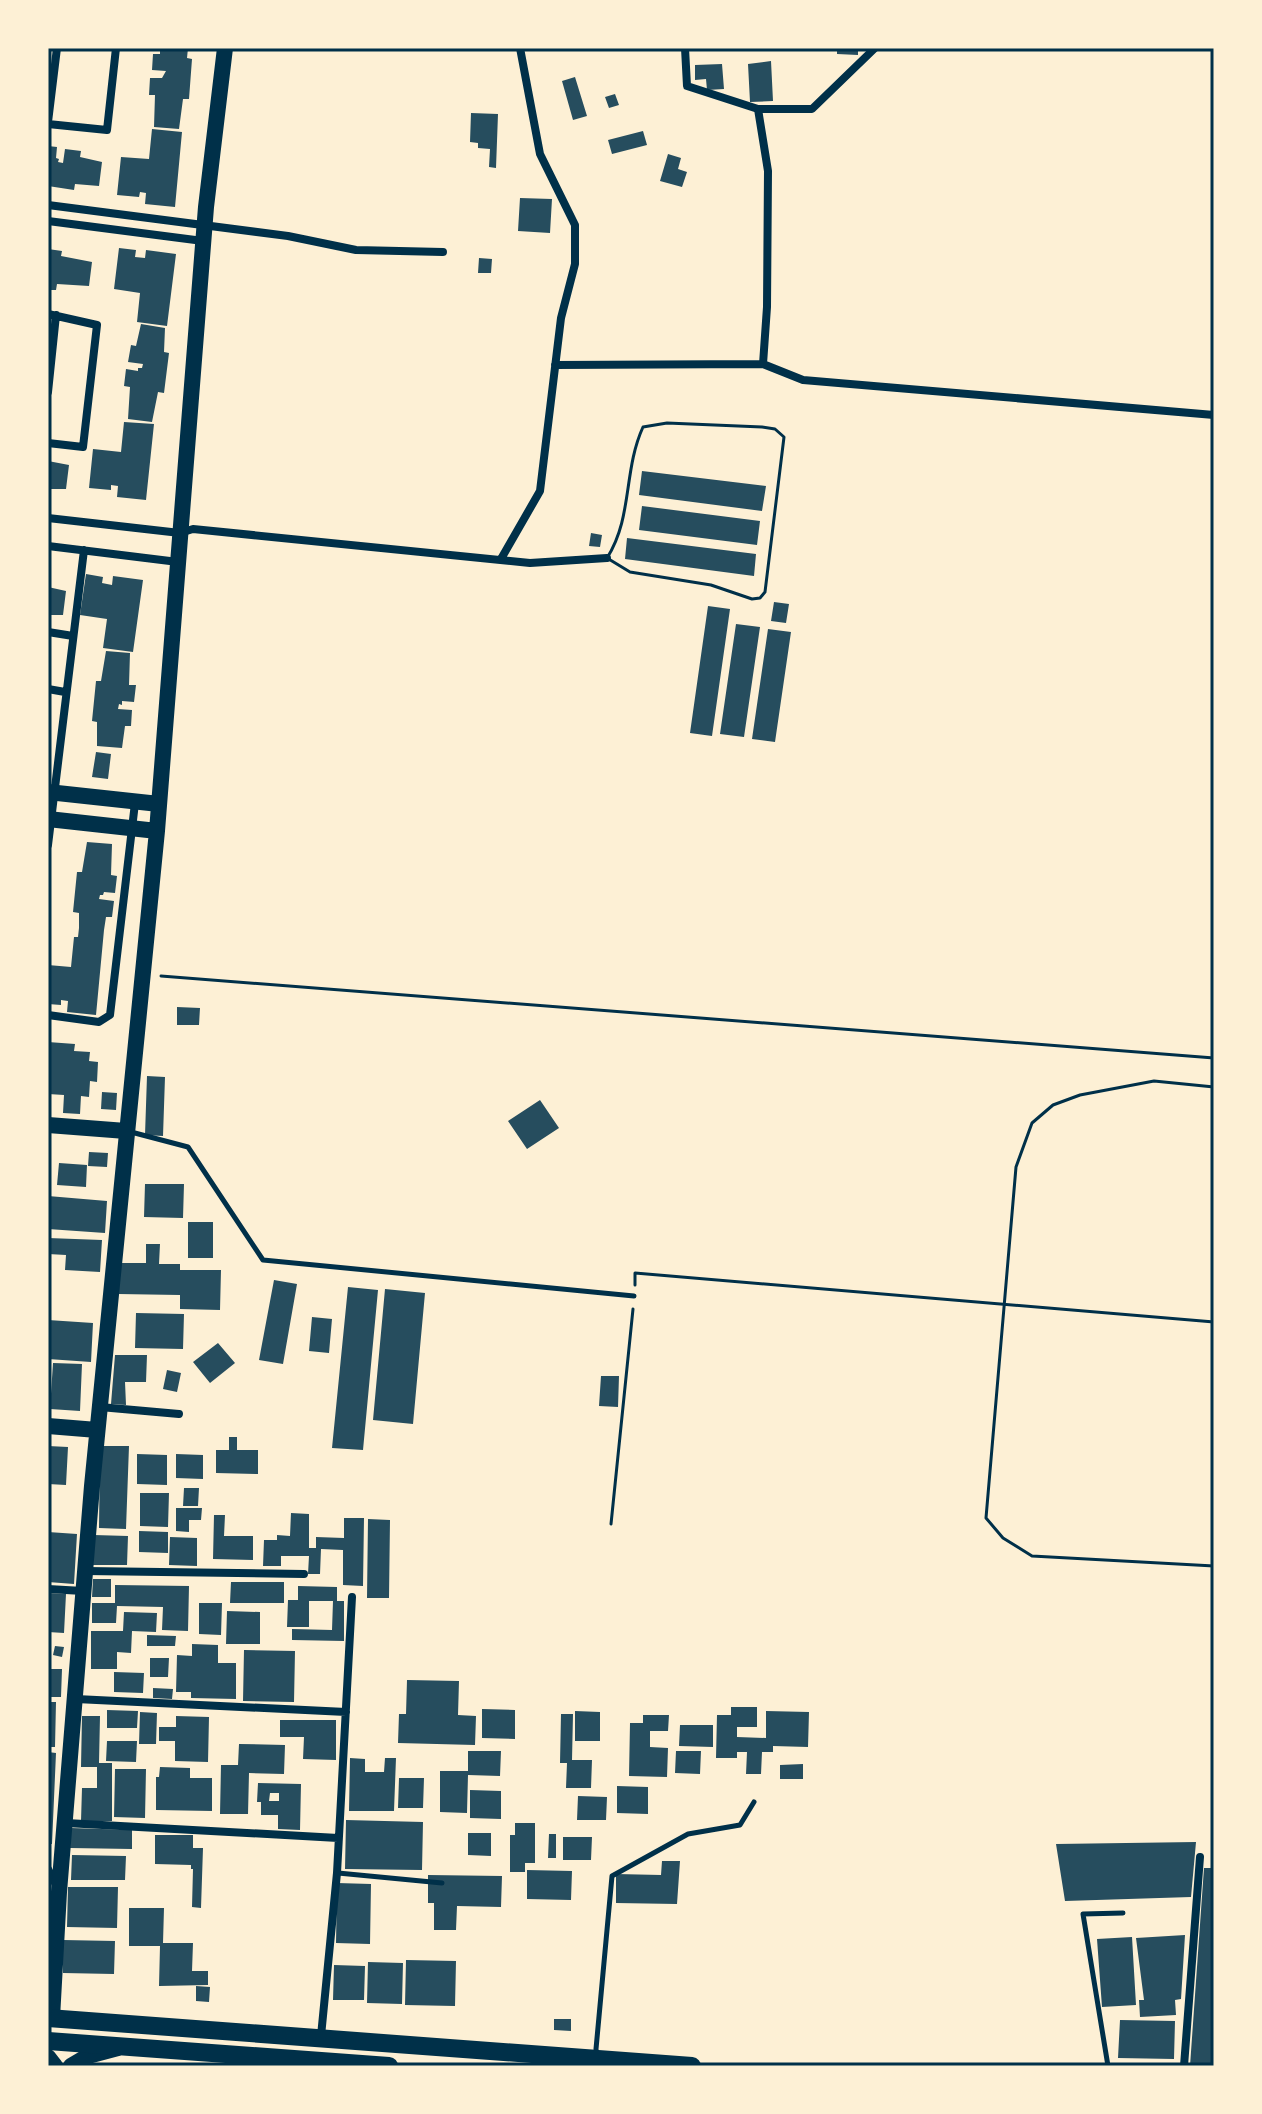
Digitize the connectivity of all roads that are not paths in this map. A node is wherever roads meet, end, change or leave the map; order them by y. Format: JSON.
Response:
{"nodes":[{"id":1,"x":57,"y":48,"type":"edge"},
{"id":2,"x":116,"y":48,"type":"edge"},
{"id":3,"x":225,"y":48,"type":"edge"},
{"id":4,"x":520,"y":48,"type":"edge"},
{"id":5,"x":685,"y":48,"type":"edge"},
{"id":6,"x":875,"y":48,"type":"edge"},
{"id":7,"x":758,"y":109,"type":"junction"},
{"id":8,"x":48,"y":123,"type":"edge"},
{"id":9,"x":48,"y":205,"type":"edge"},
{"id":10,"x":48,"y":221,"type":"edge"},
{"id":11,"x":204,"y":224,"type":"junction"},
{"id":12,"x":203,"y":241,"type":"junction"},
{"id":13,"x":443,"y":252,"type":"dead end"},
{"id":14,"x":52,"y":315,"type":"edge"},
{"id":15,"x":763,"y":364,"type":"junction"},
{"id":16,"x":555,"y":365,"type":"junction"},
{"id":17,"x":48,"y":392,"type":"edge"},
{"id":18,"x":1214,"y":415,"type":"edge"},
{"id":19,"x":48,"y":443,"type":"edge"},
{"id":20,"x":48,"y":518,"type":"edge"},
{"id":21,"x":180,"y":533,"type":"junction"},
{"id":22,"x":48,"y":546,"type":"edge"},
{"id":23,"x":84,"y":550,"type":"junction"},
{"id":24,"x":607,"y":558,"type":"road end"},
{"id":25,"x":501,"y":559,"type":"junction"},
{"id":26,"x":178,"y":562,"type":"junction"},
{"id":27,"x":48,"y":632,"type":"edge"},
{"id":28,"x":73,"y":636,"type":"junction"},
{"id":29,"x":48,"y":689,"type":"edge"},
{"id":30,"x":65,"y":692,"type":"junction"},
{"id":31,"x":52,"y":793,"type":"edge"},
{"id":32,"x":135,"y":803,"type":"junction"},
{"id":33,"x":159,"y":804,"type":"junction"},
{"id":34,"x":50,"y":819,"type":"edge"},
{"id":35,"x":132,"y":829,"type":"junction"},
{"id":36,"x":157,"y":831,"type":"junction"},
{"id":37,"x":48,"y":845,"type":"edge"},
{"id":38,"x":48,"y":1015,"type":"edge"},
{"id":39,"x":48,"y":1125,"type":"edge"},
{"id":40,"x":126,"y":1131,"type":"junction"},
{"id":41,"x":634,"y":1296,"type":"road end"},
{"id":42,"x":100,"y":1407,"type":"junction"},
{"id":43,"x":179,"y":1414,"type":"dead end"},
{"id":44,"x":48,"y":1426,"type":"edge"},
{"id":45,"x":97,"y":1430,"type":"junction"},
{"id":46,"x":84,"y":1571,"type":"junction"},
{"id":47,"x":304,"y":1574,"type":"dead end"},
{"id":48,"x":48,"y":1589,"type":"edge"},
{"id":49,"x":83,"y":1591,"type":"junction"},
{"id":50,"x":352,"y":1597,"type":"dead end"},
{"id":51,"x":76,"y":1699,"type":"junction"},
{"id":52,"x":346,"y":1712,"type":"junction"},
{"id":53,"x":754,"y":1802,"type":"dead end"},
{"id":54,"x":66,"y":1823,"type":"junction"},
{"id":55,"x":338,"y":1838,"type":"junction"},
{"id":56,"x":1200,"y":1857,"type":"dead end"},
{"id":57,"x":48,"y":1869,"type":"edge"},
{"id":58,"x":337,"y":1873,"type":"junction"},
{"id":59,"x":442,"y":1883,"type":"dead end"},
{"id":60,"x":59,"y":1892,"type":"junction"},
{"id":61,"x":1123,"y":1913,"type":"dead end"},
{"id":62,"x":52,"y":1948,"type":"edge"},
{"id":63,"x":50,"y":2018,"type":"edge"},
{"id":64,"x":321,"y":2036,"type":"junction"},
{"id":65,"x":48,"y":2041,"type":"edge"},
{"id":66,"x":129,"y":2045,"type":"junction"},
{"id":67,"x":48,"y":2057,"type":"edge"},
{"id":68,"x":476,"y":2057,"type":"edge"},
{"id":69,"x":597,"y":2058,"type":"junction"},
{"id":70,"x":55,"y":2066,"type":"edge"},
{"id":71,"x":71,"y":2066,"type":"edge"},
{"id":72,"x":389,"y":2066,"type":"edge"},
{"id":73,"x":692,"y":2066,"type":"edge"},
{"id":74,"x":1108,"y":2066,"type":"edge"},
{"id":75,"x":1184,"y":2066,"type":"edge"}],
"edges":[{"from":1,"to":8,"type":"street"},
{"from":2,"to":8,"type":"street"},
{"from":3,"to":11,"type":"main road"},
{"from":4,"to":16,"type":"street"},
{"from":5,"to":7,"type":"street"},
{"from":6,"to":7,"type":"street"},
{"from":7,"to":15,"type":"street"},
{"from":9,"to":11,"type":"street"},
{"from":10,"to":12,"type":"street"},
{"from":11,"to":12,"type":"main road"},
{"from":11,"to":13,"type":"street"},
{"from":12,"to":21,"type":"main road"},
{"from":14,"to":17,"type":"street"},
{"from":14,"to":19,"type":"street"},
{"from":15,"to":16,"type":"street"},
{"from":15,"to":18,"type":"street"},
{"from":16,"to":25,"type":"street"},
{"from":20,"to":21,"type":"street"},
{"from":21,"to":25,"type":"street"},
{"from":21,"to":26,"type":"main road"},
{"from":22,"to":23,"type":"street"},
{"from":23,"to":26,"type":"street"},
{"from":23,"to":28,"type":"street"},
{"from":24,"to":25,"type":"street"},
{"from":26,"to":33,"type":"main road"},
{"from":27,"to":28,"type":"street"},
{"from":28,"to":30,"type":"street"},
{"from":29,"to":30,"type":"street"},
{"from":30,"to":31,"type":"street"},
{"from":31,"to":32,"type":"main road"},
{"from":31,"to":34,"type":"street"},
{"from":32,"to":33,"type":"main road"},
{"from":32,"to":35,"type":"street"},
{"from":33,"to":36,"type":"main road"},
{"from":34,"to":35,"type":"main road"},
{"from":34,"to":37,"type":"street"},
{"from":35,"to":36,"type":"main road"},
{"from":35,"to":38,"type":"street"},
{"from":36,"to":40,"type":"main road"},
{"from":39,"to":40,"type":"main road"},
{"from":40,"to":41,"type":"lane"},
{"from":40,"to":42,"type":"main road"},
{"from":42,"to":43,"type":"street"},
{"from":42,"to":45,"type":"main road"},
{"from":44,"to":45,"type":"main road"},
{"from":45,"to":46,"type":"main road"},
{"from":46,"to":47,"type":"street"},
{"from":46,"to":49,"type":"main road"},
{"from":48,"to":49,"type":"street"},
{"from":49,"to":51,"type":"main road"},
{"from":50,"to":52,"type":"street"},
{"from":51,"to":52,"type":"street"},
{"from":51,"to":54,"type":"main road"},
{"from":52,"to":55,"type":"street"},
{"from":53,"to":69,"type":"lane"},
{"from":54,"to":55,"type":"street"},
{"from":54,"to":60,"type":"main road"},
{"from":55,"to":58,"type":"street"},
{"from":56,"to":75,"type":"street"},
{"from":57,"to":60,"type":"street"},
{"from":58,"to":59,"type":"lane"},
{"from":58,"to":64,"type":"street"},
{"from":60,"to":62,"type":"main road"},
{"from":61,"to":74,"type":"lane"},
{"from":62,"to":63,"type":"main road"},
{"from":63,"to":64,"type":"main road"},
{"from":64,"to":68,"type":"main road"},
{"from":65,"to":66,"type":"main road"},
{"from":66,"to":71,"type":"main road"},
{"from":66,"to":72,"type":"main road"},
{"from":67,"to":70,"type":"main road"},
{"from":68,"to":69,"type":"main road"},
{"from":69,"to":73,"type":"main road"}]}
